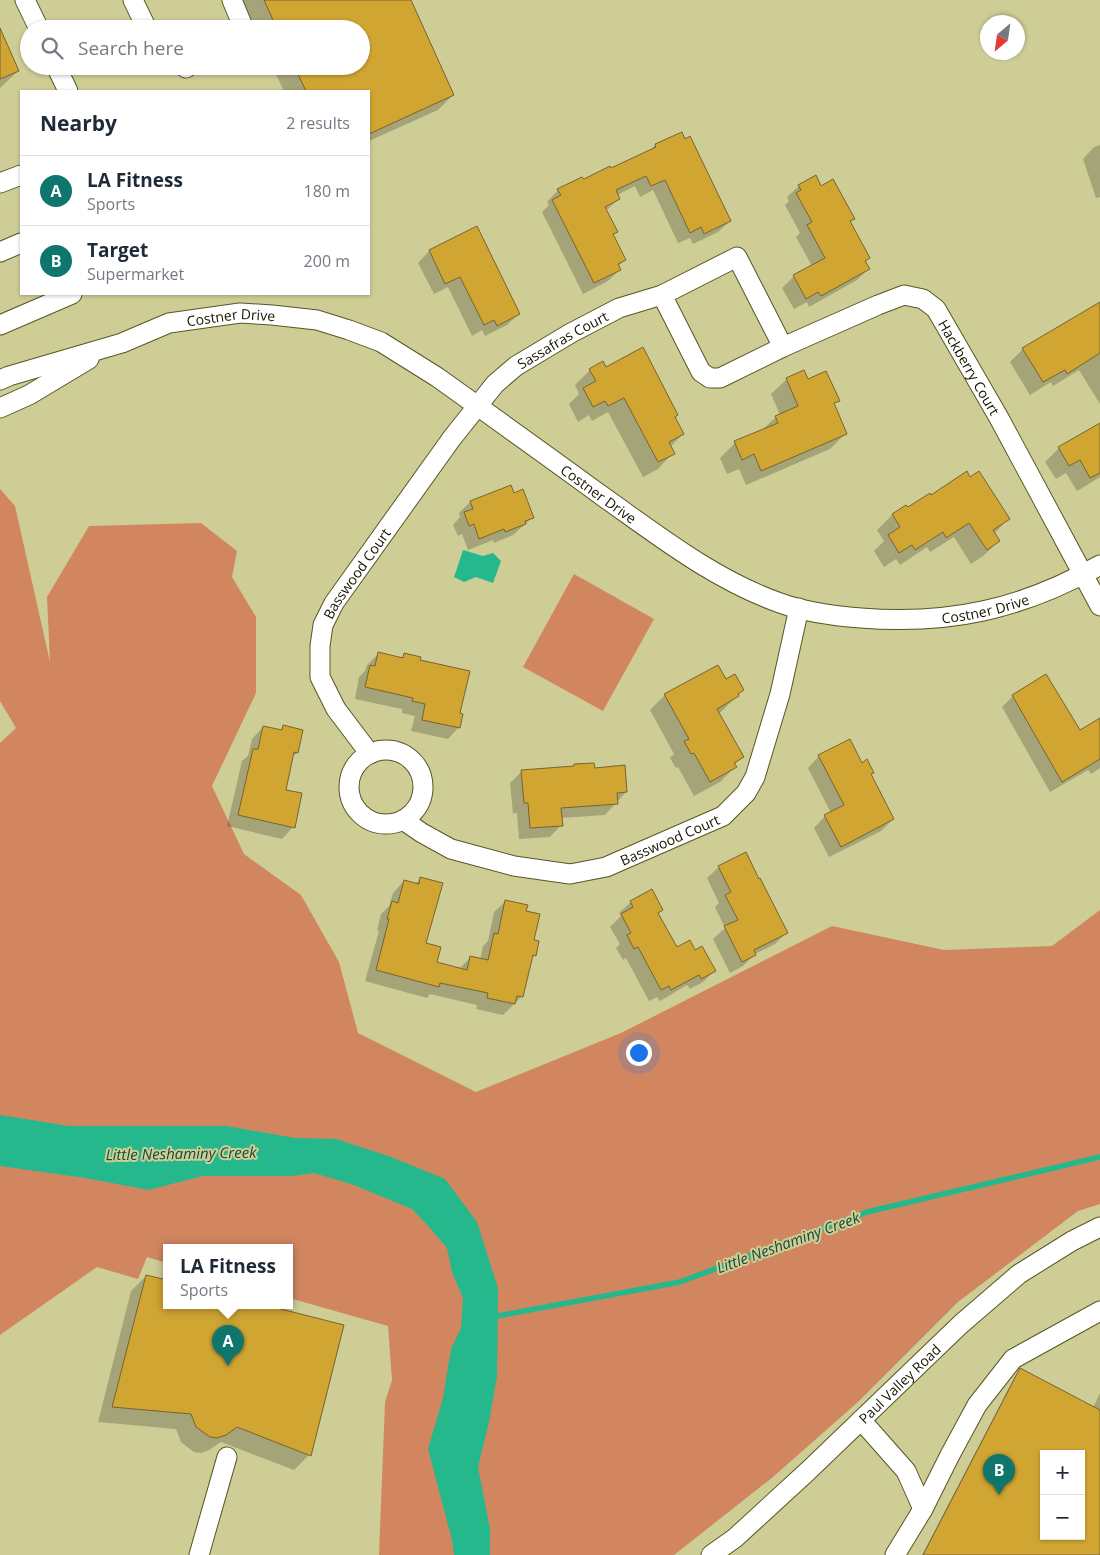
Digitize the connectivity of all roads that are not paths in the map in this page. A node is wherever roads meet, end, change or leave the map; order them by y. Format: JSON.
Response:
{"nodes":[{"id":1,"x":25,"y":0,"type":"edge"},
{"id":2,"x":133,"y":0,"type":"edge"},
{"id":3,"x":232,"y":0,"type":"edge"},
{"id":4,"x":34,"y":20,"type":"edge"},
{"id":5,"x":143,"y":20,"type":"edge"},
{"id":6,"x":240,"y":20,"type":"edge"},
{"id":7,"x":60,"y":75,"type":"edge"},
{"id":8,"x":68,"y":90,"type":"edge"},
{"id":9,"x":20,"y":175,"type":"edge"},
{"id":10,"x":0,"y":183,"type":"edge"},
{"id":11,"x":20,"y":243,"type":"edge"},
{"id":12,"x":0,"y":252,"type":"edge"},
{"id":13,"x":70,"y":295,"type":"edge"},
{"id":14,"x":662,"y":295,"type":"junction"},
{"id":15,"x":1,"y":323,"type":"edge"},
{"id":16,"x":112,"y":346,"type":"junction"},
{"id":17,"x":783,"y":348,"type":"junction"},
{"id":18,"x":0,"y":380,"type":"edge"},
{"id":19,"x":477,"y":406,"type":"junction"},
{"id":20,"x":0,"y":408,"type":"edge"},
{"id":21,"x":1100,"y":565,"type":"edge"},
{"id":22,"x":1083,"y":574,"type":"junction"},
{"id":23,"x":1100,"y":606,"type":"edge"},
{"id":24,"x":799,"y":608,"type":"junction"},
{"id":25,"x":370,"y":754,"type":"junction"},
{"id":26,"x":403,"y":820,"type":"junction"},
{"id":27,"x":1100,"y":1227,"type":"edge"},
{"id":28,"x":1100,"y":1311,"type":"edge"},
{"id":29,"x":861,"y":1420,"type":"junction"},
{"id":30,"x":228,"y":1457,"type":"dead end"},
{"id":31,"x":923,"y":1509,"type":"junction"},
{"id":32,"x":199,"y":1555,"type":"edge"},
{"id":33,"x":711,"y":1555,"type":"edge"},
{"id":34,"x":895,"y":1555,"type":"edge"}],
"edges":[{"from":1,"to":4,"type":"street"},
{"from":2,"to":5,"type":"street"},
{"from":3,"to":6,"type":"street"},
{"from":7,"to":8,"type":"street"},
{"from":9,"to":10,"type":"street"},
{"from":11,"to":12,"type":"street"},
{"from":13,"to":15,"type":"street"},
{"from":14,"to":17,"type":"street"},
{"from":14,"to":17,"type":"street","name":"Sassafras Court"},
{"from":14,"to":19,"type":"street","name":"Sassafras Court"},
{"from":16,"to":18,"type":"street","name":"Costner Drive"},
{"from":16,"to":19,"type":"street","name":"Costner Drive"},
{"from":16,"to":20,"type":"street","name":"Costner Drive"},
{"from":17,"to":22,"type":"street","name":"Hackberry Court"},
{"from":19,"to":24,"type":"street","name":"Costner Drive"},
{"from":19,"to":25,"type":"street","name":"Basswood Court"},
{"from":21,"to":22,"type":"street","name":"Costner Drive"},
{"from":22,"to":23,"type":"street","name":"Hackberry Court"},
{"from":22,"to":24,"type":"street","name":"Costner Drive"},
{"from":24,"to":26,"type":"street","name":"Basswood Court"},
{"from":25,"to":26,"type":"street"},
{"from":25,"to":26,"type":"street"},
{"from":27,"to":29,"type":"street","name":"Paul Valley Road"},
{"from":28,"to":31,"type":"street"},
{"from":29,"to":31,"type":"street"},
{"from":29,"to":33,"type":"street","name":"Paul Valley Road"},
{"from":30,"to":32,"type":"street"},
{"from":31,"to":34,"type":"street"}]}
